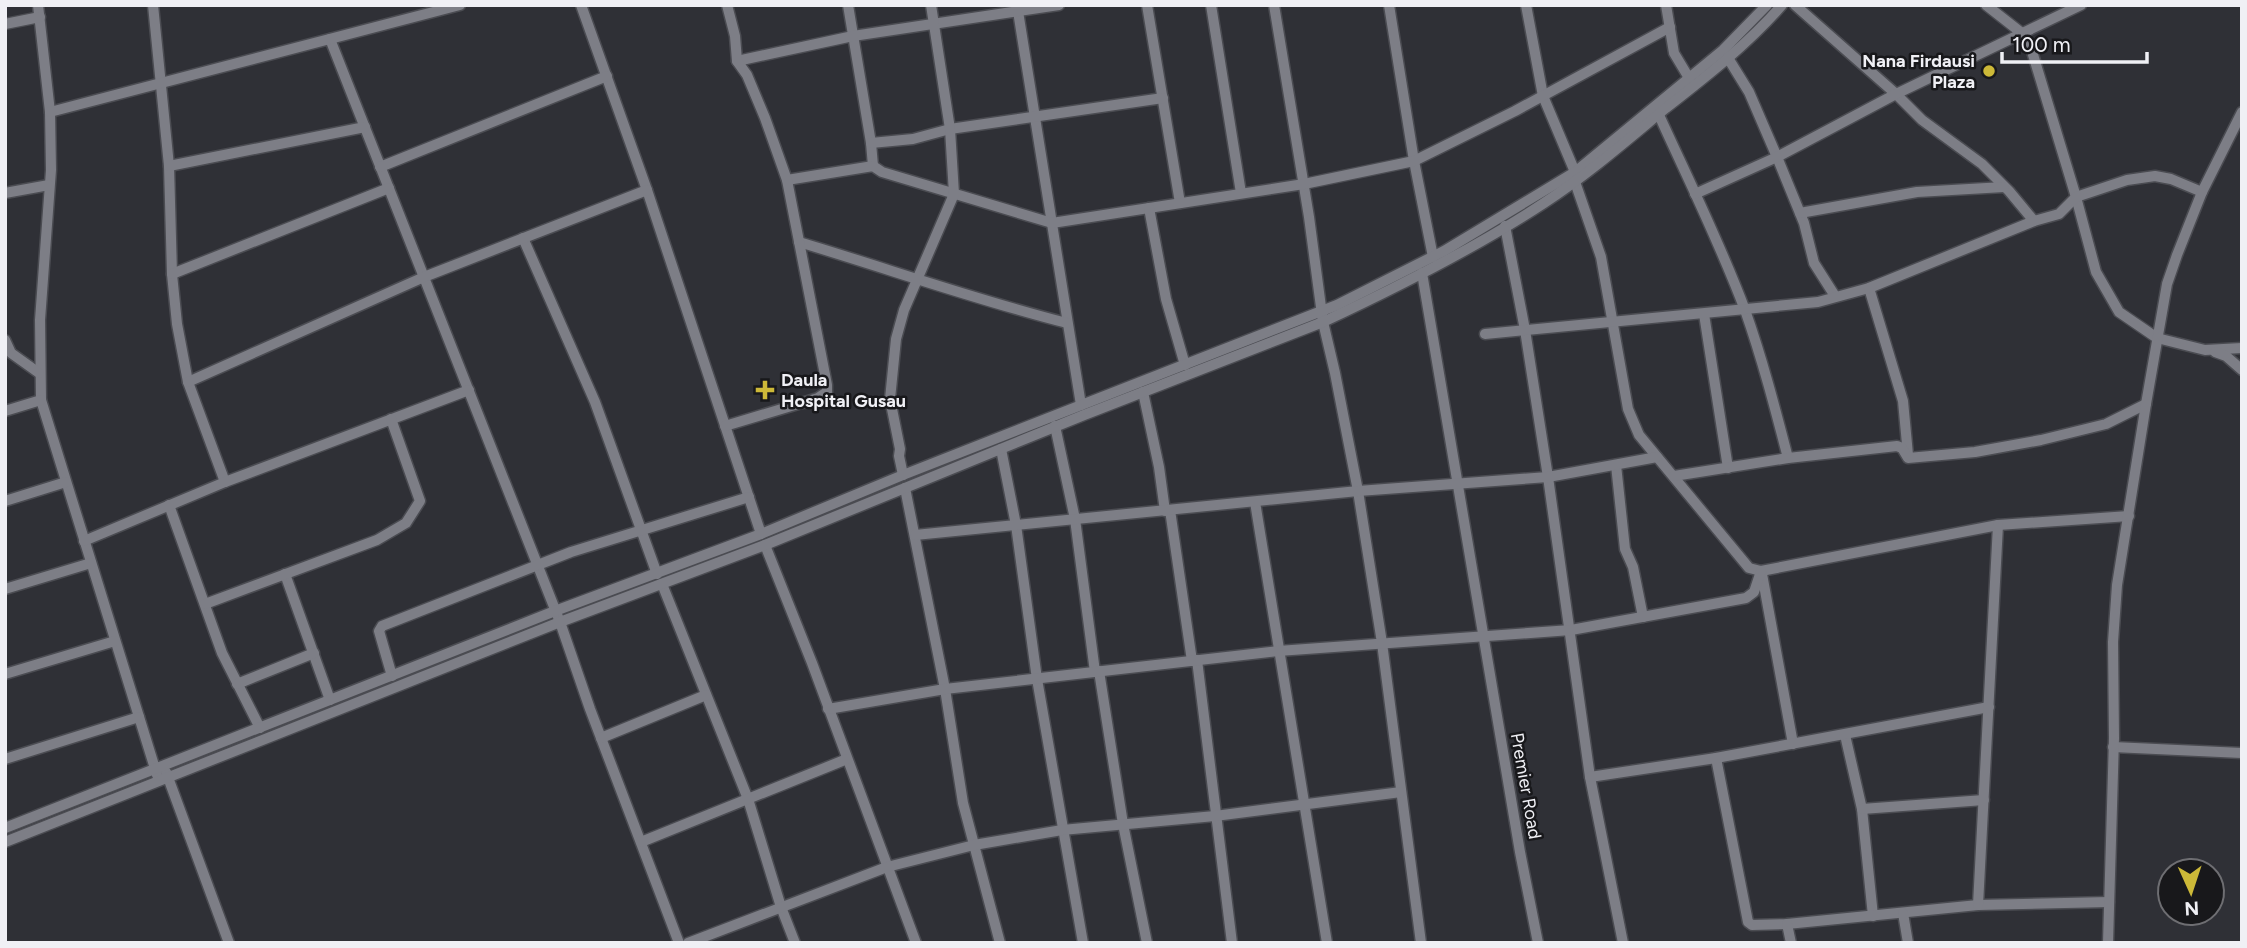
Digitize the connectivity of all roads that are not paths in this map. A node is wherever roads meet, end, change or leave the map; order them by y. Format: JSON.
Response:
{"nodes":[{"id":1,"x":153,"y":5,"type":"edge"},
{"id":2,"x":460,"y":5,"type":"edge"},
{"id":3,"x":581,"y":5,"type":"edge"},
{"id":4,"x":727,"y":5,"type":"edge"},
{"id":5,"x":848,"y":5,"type":"edge"},
{"id":6,"x":931,"y":5,"type":"edge"},
{"id":7,"x":1059,"y":5,"type":"edge"},
{"id":8,"x":1147,"y":5,"type":"edge"},
{"id":9,"x":1211,"y":5,"type":"edge"},
{"id":10,"x":1273,"y":5,"type":"edge"},
{"id":11,"x":1389,"y":5,"type":"edge"},
{"id":12,"x":1526,"y":5,"type":"edge"},
{"id":13,"x":1666,"y":5,"type":"edge"},
{"id":14,"x":1767,"y":5,"type":"edge"},
{"id":15,"x":1782,"y":5,"type":"edge"},
{"id":16,"x":1796,"y":5,"type":"edge"},
{"id":17,"x":1986,"y":5,"type":"edge"},
{"id":18,"x":2081,"y":5,"type":"edge"},
{"id":19,"x":1017,"y":8,"type":"edge"},
{"id":20,"x":39,"y":11,"type":"edge"},
{"id":21,"x":934,"y":22,"type":"junction"},
{"id":22,"x":5,"y":24,"type":"edge"},
{"id":23,"x":1670,"y":27,"type":"junction"},
{"id":24,"x":2023,"y":34,"type":"junction"},
{"id":25,"x":853,"y":36,"type":"junction"},
{"id":26,"x":330,"y":38,"type":"junction"},
{"id":27,"x":1728,"y":58,"type":"junction"},
{"id":28,"x":737,"y":61,"type":"junction"},
{"id":29,"x":607,"y":76,"type":"junction"},
{"id":30,"x":1689,"y":78,"type":"junction"},
{"id":31,"x":159,"y":83,"type":"junction"},
{"id":32,"x":1896,"y":94,"type":"junction"},
{"id":33,"x":1543,"y":96,"type":"junction"},
{"id":34,"x":1163,"y":98,"type":"junction"},
{"id":35,"x":50,"y":112,"type":"junction"},
{"id":36,"x":2242,"y":113,"type":"edge"},
{"id":37,"x":1659,"y":115,"type":"junction"},
{"id":38,"x":1035,"y":117,"type":"junction"},
{"id":39,"x":365,"y":127,"type":"junction"},
{"id":40,"x":950,"y":129,"type":"junction"},
{"id":41,"x":871,"y":143,"type":"junction"},
{"id":42,"x":1777,"y":157,"type":"junction"},
{"id":43,"x":1414,"y":161,"type":"junction"},
{"id":44,"x":169,"y":166,"type":"junction"},
{"id":45,"x":873,"y":166,"type":"junction"},
{"id":46,"x":380,"y":167,"type":"junction"},
{"id":47,"x":1575,"y":177,"type":"junction"},
{"id":48,"x":787,"y":180,"type":"junction"},
{"id":49,"x":1304,"y":184,"type":"junction"},
{"id":50,"x":49,"y":185,"type":"junction"},
{"id":51,"x":2004,"y":187,"type":"junction"},
{"id":52,"x":389,"y":188,"type":"junction"},
{"id":53,"x":647,"y":190,"type":"junction"},
{"id":54,"x":2202,"y":192,"type":"junction"},
{"id":55,"x":5,"y":193,"type":"edge"},
{"id":56,"x":1241,"y":193,"type":"junction"},
{"id":57,"x":954,"y":194,"type":"junction"},
{"id":58,"x":1695,"y":194,"type":"junction"},
{"id":59,"x":2076,"y":197,"type":"junction"},
{"id":60,"x":1180,"y":203,"type":"junction"},
{"id":61,"x":1149,"y":208,"type":"junction"},
{"id":62,"x":1800,"y":213,"type":"junction"},
{"id":63,"x":2034,"y":221,"type":"junction"},
{"id":64,"x":1052,"y":223,"type":"junction"},
{"id":65,"x":1505,"y":226,"type":"junction"},
{"id":66,"x":523,"y":238,"type":"junction"},
{"id":67,"x":799,"y":242,"type":"junction"},
{"id":68,"x":1433,"y":257,"type":"junction"},
{"id":69,"x":172,"y":274,"type":"junction"},
{"id":70,"x":1422,"y":274,"type":"junction"},
{"id":71,"x":424,"y":277,"type":"junction"},
{"id":72,"x":919,"y":278,"type":"junction"},
{"id":73,"x":1869,"y":288,"type":"junction"},
{"id":74,"x":1835,"y":296,"type":"junction"},
{"id":75,"x":1745,"y":310,"type":"junction"},
{"id":76,"x":1704,"y":314,"type":"junction"},
{"id":77,"x":1323,"y":317,"type":"junction"},
{"id":78,"x":1067,"y":323,"type":"junction"},
{"id":79,"x":1614,"y":323,"type":"junction"},
{"id":80,"x":1525,"y":330,"type":"junction"},
{"id":81,"x":1485,"y":334,"type":"dead end"},
{"id":82,"x":2157,"y":338,"type":"junction"},
{"id":83,"x":5,"y":340,"type":"edge"},
{"id":84,"x":2242,"y":348,"type":"edge"},
{"id":85,"x":2205,"y":350,"type":"junction"},
{"id":86,"x":1185,"y":365,"type":"junction"},
{"id":87,"x":2242,"y":370,"type":"edge"},
{"id":88,"x":39,"y":373,"type":"junction"},
{"id":89,"x":188,"y":382,"type":"junction"},
{"id":90,"x":469,"y":390,"type":"junction"},
{"id":91,"x":1143,"y":392,"type":"junction"},
{"id":92,"x":40,"y":400,"type":"junction"},
{"id":93,"x":2146,"y":404,"type":"junction"},
{"id":94,"x":1082,"y":405,"type":"junction"},
{"id":95,"x":5,"y":411,"type":"edge"},
{"id":96,"x":391,"y":419,"type":"junction"},
{"id":97,"x":725,"y":425,"type":"junction"},
{"id":98,"x":1055,"y":426,"type":"junction"},
{"id":99,"x":1001,"y":449,"type":"junction"},
{"id":100,"x":1657,"y":457,"type":"junction"},
{"id":101,"x":1788,"y":458,"type":"junction"},
{"id":102,"x":1908,"y":458,"type":"junction"},
{"id":103,"x":1616,"y":465,"type":"junction"},
{"id":104,"x":1728,"y":468,"type":"junction"},
{"id":105,"x":903,"y":475,"type":"junction"},
{"id":106,"x":1674,"y":476,"type":"junction"},
{"id":107,"x":1548,"y":477,"type":"junction"},
{"id":108,"x":66,"y":482,"type":"junction"},
{"id":109,"x":225,"y":482,"type":"junction"},
{"id":110,"x":1457,"y":484,"type":"junction"},
{"id":111,"x":905,"y":488,"type":"junction"},
{"id":112,"x":1358,"y":491,"type":"junction"},
{"id":113,"x":749,"y":497,"type":"junction"},
{"id":114,"x":5,"y":501,"type":"edge"},
{"id":115,"x":1255,"y":502,"type":"junction"},
{"id":116,"x":169,"y":505,"type":"junction"},
{"id":117,"x":1167,"y":510,"type":"junction"},
{"id":118,"x":2129,"y":516,"type":"junction"},
{"id":119,"x":1076,"y":519,"type":"junction"},
{"id":120,"x":1016,"y":525,"type":"junction"},
{"id":121,"x":1998,"y":526,"type":"junction"},
{"id":122,"x":641,"y":531,"type":"junction"},
{"id":123,"x":915,"y":535,"type":"junction"},
{"id":124,"x":763,"y":539,"type":"junction"},
{"id":125,"x":84,"y":541,"type":"junction"},
{"id":126,"x":91,"y":563,"type":"junction"},
{"id":127,"x":537,"y":565,"type":"junction"},
{"id":128,"x":1762,"y":571,"type":"junction"},
{"id":129,"x":285,"y":574,"type":"junction"},
{"id":130,"x":660,"y":579,"type":"junction"},
{"id":131,"x":5,"y":589,"type":"edge"},
{"id":132,"x":205,"y":604,"type":"junction"},
{"id":133,"x":558,"y":616,"type":"junction"},
{"id":134,"x":1643,"y":617,"type":"junction"},
{"id":135,"x":1571,"y":630,"type":"junction"},
{"id":136,"x":1483,"y":636,"type":"junction"},
{"id":137,"x":115,"y":641,"type":"junction"},
{"id":138,"x":1382,"y":643,"type":"junction"},
{"id":139,"x":1278,"y":651,"type":"junction"},
{"id":140,"x":314,"y":653,"type":"junction"},
{"id":141,"x":1195,"y":660,"type":"junction"},
{"id":142,"x":1097,"y":672,"type":"junction"},
{"id":143,"x":5,"y":674,"type":"edge"},
{"id":144,"x":392,"y":677,"type":"junction"},
{"id":145,"x":1037,"y":679,"type":"junction"},
{"id":146,"x":237,"y":684,"type":"junction"},
{"id":147,"x":945,"y":689,"type":"junction"},
{"id":148,"x":706,"y":695,"type":"junction"},
{"id":149,"x":330,"y":700,"type":"junction"},
{"id":150,"x":1989,"y":707,"type":"junction"},
{"id":151,"x":828,"y":709,"type":"junction"},
{"id":152,"x":139,"y":717,"type":"junction"},
{"id":153,"x":260,"y":728,"type":"junction"},
{"id":154,"x":1844,"y":735,"type":"junction"},
{"id":155,"x":601,"y":738,"type":"junction"},
{"id":156,"x":1793,"y":744,"type":"junction"},
{"id":157,"x":2113,"y":747,"type":"junction"},
{"id":158,"x":2242,"y":753,"type":"edge"},
{"id":159,"x":5,"y":758,"type":"edge"},
{"id":160,"x":1716,"y":758,"type":"junction"},
{"id":161,"x":846,"y":759,"type":"junction"},
{"id":162,"x":162,"y":774,"type":"junction"},
{"id":163,"x":1590,"y":777,"type":"junction"},
{"id":164,"x":1401,"y":792,"type":"junction"},
{"id":165,"x":748,"y":799,"type":"junction"},
{"id":166,"x":1984,"y":800,"type":"junction"},
{"id":167,"x":1304,"y":803,"type":"junction"},
{"id":168,"x":1862,"y":809,"type":"junction"},
{"id":169,"x":1215,"y":816,"type":"junction"},
{"id":170,"x":1122,"y":824,"type":"junction"},
{"id":171,"x":5,"y":828,"type":"edge"},
{"id":172,"x":1062,"y":830,"type":"junction"},
{"id":173,"x":5,"y":842,"type":"edge"},
{"id":174,"x":641,"y":842,"type":"junction"},
{"id":175,"x":974,"y":845,"type":"junction"},
{"id":176,"x":887,"y":867,"type":"junction"},
{"id":177,"x":2109,"y":902,"type":"junction"},
{"id":178,"x":1978,"y":905,"type":"junction"},
{"id":179,"x":781,"y":907,"type":"junction"},
{"id":180,"x":1903,"y":912,"type":"junction"},
{"id":181,"x":1873,"y":916,"type":"junction"},
{"id":182,"x":1787,"y":924,"type":"junction"},
{"id":183,"x":229,"y":943,"type":"edge"},
{"id":184,"x":680,"y":943,"type":"edge"},
{"id":185,"x":688,"y":943,"type":"edge"},
{"id":186,"x":795,"y":943,"type":"edge"},
{"id":187,"x":916,"y":943,"type":"edge"},
{"id":188,"x":1000,"y":943,"type":"edge"},
{"id":189,"x":1083,"y":943,"type":"edge"},
{"id":190,"x":1147,"y":943,"type":"edge"},
{"id":191,"x":1232,"y":943,"type":"edge"},
{"id":192,"x":1327,"y":943,"type":"edge"},
{"id":193,"x":1421,"y":943,"type":"edge"},
{"id":194,"x":1538,"y":943,"type":"edge"},
{"id":195,"x":1623,"y":943,"type":"edge"},
{"id":196,"x":1791,"y":943,"type":"edge"},
{"id":197,"x":1908,"y":943,"type":"edge"},
{"id":198,"x":2108,"y":943,"type":"edge"}],
"edges":[{"from":1,"to":31,"type":"street"},
{"from":2,"to":26,"type":"street"},
{"from":3,"to":29,"type":"street"},
{"from":4,"to":28,"type":"street"},
{"from":5,"to":25,"type":"street"},
{"from":6,"to":21,"type":"street"},
{"from":7,"to":19,"type":"street"},
{"from":8,"to":34,"type":"street"},
{"from":9,"to":56,"type":"street"},
{"from":10,"to":49,"type":"street"},
{"from":11,"to":43,"type":"street"},
{"from":12,"to":33,"type":"street"},
{"from":13,"to":23,"type":"street"},
{"from":14,"to":30,"type":"street"},
{"from":15,"to":27,"type":"street"},
{"from":16,"to":32,"type":"street"},
{"from":17,"to":24,"type":"street"},
{"from":18,"to":24,"type":"street"},
{"from":19,"to":21,"type":"street"},
{"from":19,"to":38,"type":"street"},
{"from":20,"to":22,"type":"street"},
{"from":20,"to":35,"type":"street"},
{"from":21,"to":25,"type":"street"},
{"from":21,"to":40,"type":"street"},
{"from":23,"to":30,"type":"street"},
{"from":23,"to":33,"type":"street"},
{"from":24,"to":32,"type":"street"},
{"from":24,"to":59,"type":"street"},
{"from":25,"to":28,"type":"street"},
{"from":25,"to":41,"type":"street"},
{"from":26,"to":31,"type":"street"},
{"from":26,"to":39,"type":"street"},
{"from":27,"to":37,"type":"street"},
{"from":27,"to":42,"type":"street"},
{"from":28,"to":48,"type":"street"},
{"from":29,"to":46,"type":"street"},
{"from":29,"to":53,"type":"street"},
{"from":30,"to":47,"type":"street"},
{"from":31,"to":35,"type":"street"},
{"from":31,"to":44,"type":"street"},
{"from":32,"to":42,"type":"street"},
{"from":32,"to":51,"type":"street"},
{"from":33,"to":43,"type":"street"},
{"from":33,"to":47,"type":"street"},
{"from":34,"to":38,"type":"street"},
{"from":34,"to":60,"type":"street"},
{"from":35,"to":50,"type":"street"},
{"from":36,"to":54,"type":"street"},
{"from":37,"to":47,"type":"street"},
{"from":37,"to":58,"type":"street"},
{"from":38,"to":40,"type":"street"},
{"from":38,"to":64,"type":"street"},
{"from":39,"to":44,"type":"street"},
{"from":39,"to":46,"type":"street"},
{"from":40,"to":41,"type":"street"},
{"from":40,"to":57,"type":"street"},
{"from":41,"to":45,"type":"street"},
{"from":42,"to":58,"type":"street"},
{"from":42,"to":62,"type":"street"},
{"from":43,"to":49,"type":"street"},
{"from":43,"to":68,"type":"street"},
{"from":44,"to":69,"type":"street"},
{"from":45,"to":48,"type":"street"},
{"from":45,"to":57,"type":"street"},
{"from":46,"to":52,"type":"street"},
{"from":47,"to":65,"type":"street"},
{"from":47,"to":68,"type":"street"},
{"from":47,"to":79,"type":"street"},
{"from":48,"to":67,"type":"street"},
{"from":49,"to":56,"type":"street"},
{"from":49,"to":77,"type":"street"},
{"from":50,"to":55,"type":"street"},
{"from":50,"to":88,"type":"street"},
{"from":51,"to":62,"type":"street"},
{"from":51,"to":63,"type":"street"},
{"from":52,"to":69,"type":"street"},
{"from":52,"to":71,"type":"street"},
{"from":53,"to":66,"type":"street"},
{"from":53,"to":97,"type":"street"},
{"from":54,"to":59,"type":"street"},
{"from":54,"to":82,"type":"street"},
{"from":56,"to":60,"type":"street"},
{"from":57,"to":64,"type":"street"},
{"from":57,"to":72,"type":"street"},
{"from":58,"to":75,"type":"street"},
{"from":59,"to":63,"type":"street"},
{"from":59,"to":82,"type":"street"},
{"from":60,"to":61,"type":"street"},
{"from":61,"to":64,"type":"street"},
{"from":61,"to":86,"type":"street"},
{"from":62,"to":74,"type":"street"},
{"from":63,"to":73,"type":"street"},
{"from":64,"to":78,"type":"street"},
{"from":65,"to":70,"type":"street"},
{"from":65,"to":80,"type":"street"},
{"from":66,"to":71,"type":"street"},
{"from":66,"to":122,"type":"street"},
{"from":67,"to":72,"type":"street"},
{"from":67,"to":97,"type":"street"},
{"from":68,"to":77,"type":"street"},
{"from":69,"to":89,"type":"street"},
{"from":70,"to":77,"type":"street"},
{"from":70,"to":110,"type":"street","name":"Premier Road"},
{"from":71,"to":89,"type":"street"},
{"from":71,"to":90,"type":"street"},
{"from":72,"to":78,"type":"street"},
{"from":72,"to":105,"type":"street"},
{"from":73,"to":74,"type":"street"},
{"from":73,"to":102,"type":"street"},
{"from":74,"to":75,"type":"street"},
{"from":75,"to":76,"type":"street"},
{"from":75,"to":101,"type":"street"},
{"from":76,"to":79,"type":"street"},
{"from":76,"to":104,"type":"street"},
{"from":77,"to":86,"type":"street"},
{"from":77,"to":91,"type":"street"},
{"from":77,"to":112,"type":"street"},
{"from":78,"to":94,"type":"street"},
{"from":79,"to":80,"type":"street"},
{"from":79,"to":100,"type":"street"},
{"from":80,"to":81,"type":"street"},
{"from":80,"to":107,"type":"street"},
{"from":82,"to":85,"type":"street"},
{"from":82,"to":93,"type":"street"},
{"from":83,"to":88,"type":"street"},
{"from":84,"to":85,"type":"street"},
{"from":85,"to":87,"type":"street"},
{"from":86,"to":94,"type":"street"},
{"from":88,"to":92,"type":"street"},
{"from":89,"to":109,"type":"street"},
{"from":90,"to":96,"type":"street"},
{"from":90,"to":127,"type":"street"},
{"from":91,"to":98,"type":"street"},
{"from":91,"to":117,"type":"street"},
{"from":92,"to":95,"type":"street"},
{"from":92,"to":108,"type":"street"},
{"from":93,"to":102,"type":"street"},
{"from":93,"to":118,"type":"street"},
{"from":94,"to":105,"type":"street"},
{"from":96,"to":109,"type":"street"},
{"from":96,"to":129,"type":"street"},
{"from":97,"to":113,"type":"street"},
{"from":98,"to":99,"type":"street"},
{"from":98,"to":119,"type":"street"},
{"from":99,"to":111,"type":"street"},
{"from":99,"to":120,"type":"street"},
{"from":100,"to":103,"type":"street"},
{"from":100,"to":106,"type":"street"},
{"from":101,"to":102,"type":"street"},
{"from":101,"to":104,"type":"street"},
{"from":103,"to":107,"type":"street"},
{"from":103,"to":134,"type":"street"},
{"from":104,"to":106,"type":"street"},
{"from":105,"to":124,"type":"street"},
{"from":106,"to":128,"type":"street"},
{"from":107,"to":110,"type":"street"},
{"from":107,"to":135,"type":"street"},
{"from":108,"to":114,"type":"street"},
{"from":108,"to":125,"type":"street"},
{"from":109,"to":116,"type":"street"},
{"from":110,"to":112,"type":"street"},
{"from":110,"to":136,"type":"street","name":"Premier Road"},
{"from":111,"to":123,"type":"street"},
{"from":111,"to":124,"type":"street"},
{"from":112,"to":115,"type":"street"},
{"from":112,"to":138,"type":"street"},
{"from":113,"to":122,"type":"street"},
{"from":113,"to":124,"type":"street"},
{"from":115,"to":117,"type":"street"},
{"from":115,"to":139,"type":"street"},
{"from":116,"to":125,"type":"street"},
{"from":116,"to":132,"type":"street"},
{"from":117,"to":119,"type":"street"},
{"from":117,"to":141,"type":"street"},
{"from":118,"to":121,"type":"street"},
{"from":118,"to":157,"type":"street"},
{"from":119,"to":120,"type":"street"},
{"from":119,"to":142,"type":"street"},
{"from":120,"to":123,"type":"street"},
{"from":120,"to":145,"type":"street"},
{"from":121,"to":128,"type":"street"},
{"from":121,"to":150,"type":"street"},
{"from":122,"to":127,"type":"street"},
{"from":122,"to":130,"type":"street"},
{"from":123,"to":147,"type":"street"},
{"from":124,"to":130,"type":"street"},
{"from":124,"to":151,"type":"street"},
{"from":125,"to":126,"type":"street"},
{"from":126,"to":131,"type":"street"},
{"from":126,"to":137,"type":"street"},
{"from":127,"to":133,"type":"street"},
{"from":127,"to":144,"type":"street"},
{"from":128,"to":134,"type":"street"},
{"from":128,"to":156,"type":"street"},
{"from":129,"to":132,"type":"street"},
{"from":129,"to":140,"type":"street"},
{"from":130,"to":133,"type":"street"},
{"from":130,"to":148,"type":"street"},
{"from":132,"to":146,"type":"street"},
{"from":133,"to":144,"type":"street"},
{"from":133,"to":155,"type":"street"},
{"from":133,"to":162,"type":"street"},
{"from":134,"to":135,"type":"street"},
{"from":135,"to":136,"type":"street"},
{"from":135,"to":163,"type":"street"},
{"from":136,"to":138,"type":"street"},
{"from":136,"to":194,"type":"street","name":"Premier Road"},
{"from":137,"to":143,"type":"street"},
{"from":137,"to":152,"type":"street"},
{"from":138,"to":139,"type":"street"},
{"from":138,"to":164,"type":"street"},
{"from":139,"to":141,"type":"street"},
{"from":139,"to":167,"type":"street"},
{"from":140,"to":146,"type":"street"},
{"from":140,"to":149,"type":"street"},
{"from":141,"to":142,"type":"street"},
{"from":141,"to":169,"type":"street"},
{"from":142,"to":145,"type":"street"},
{"from":142,"to":170,"type":"street"},
{"from":144,"to":149,"type":"street"},
{"from":145,"to":147,"type":"street"},
{"from":145,"to":172,"type":"street"},
{"from":146,"to":153,"type":"street"},
{"from":147,"to":151,"type":"street"},
{"from":147,"to":175,"type":"street"},
{"from":148,"to":155,"type":"street"},
{"from":148,"to":165,"type":"street"},
{"from":149,"to":153,"type":"street"},
{"from":150,"to":154,"type":"street"},
{"from":150,"to":166,"type":"street"},
{"from":151,"to":161,"type":"street"},
{"from":152,"to":159,"type":"street"},
{"from":152,"to":162,"type":"street"},
{"from":153,"to":162,"type":"street"},
{"from":154,"to":156,"type":"street"},
{"from":154,"to":168,"type":"street"},
{"from":155,"to":174,"type":"street"},
{"from":156,"to":160,"type":"street"},
{"from":157,"to":158,"type":"street"},
{"from":157,"to":177,"type":"street"},
{"from":160,"to":163,"type":"street"},
{"from":160,"to":182,"type":"street"},
{"from":161,"to":165,"type":"street"},
{"from":161,"to":176,"type":"street"},
{"from":162,"to":171,"type":"street"},
{"from":162,"to":173,"type":"street"},
{"from":162,"to":183,"type":"street"},
{"from":163,"to":195,"type":"street"},
{"from":164,"to":167,"type":"street"},
{"from":164,"to":193,"type":"street"},
{"from":165,"to":174,"type":"street"},
{"from":165,"to":179,"type":"street"},
{"from":166,"to":168,"type":"street"},
{"from":166,"to":178,"type":"street"},
{"from":167,"to":169,"type":"street"},
{"from":167,"to":192,"type":"street"},
{"from":168,"to":181,"type":"street"},
{"from":169,"to":170,"type":"street"},
{"from":169,"to":191,"type":"street"},
{"from":170,"to":172,"type":"street"},
{"from":170,"to":190,"type":"street"},
{"from":172,"to":175,"type":"street"},
{"from":172,"to":189,"type":"street"},
{"from":174,"to":184,"type":"street"},
{"from":175,"to":176,"type":"street"},
{"from":175,"to":188,"type":"street"},
{"from":176,"to":179,"type":"street"},
{"from":176,"to":187,"type":"street"},
{"from":177,"to":178,"type":"street"},
{"from":177,"to":198,"type":"street"},
{"from":178,"to":180,"type":"street"},
{"from":179,"to":185,"type":"street"},
{"from":179,"to":186,"type":"street"},
{"from":180,"to":181,"type":"street"},
{"from":180,"to":197,"type":"street"},
{"from":181,"to":182,"type":"street"},
{"from":182,"to":196,"type":"street"}]}
